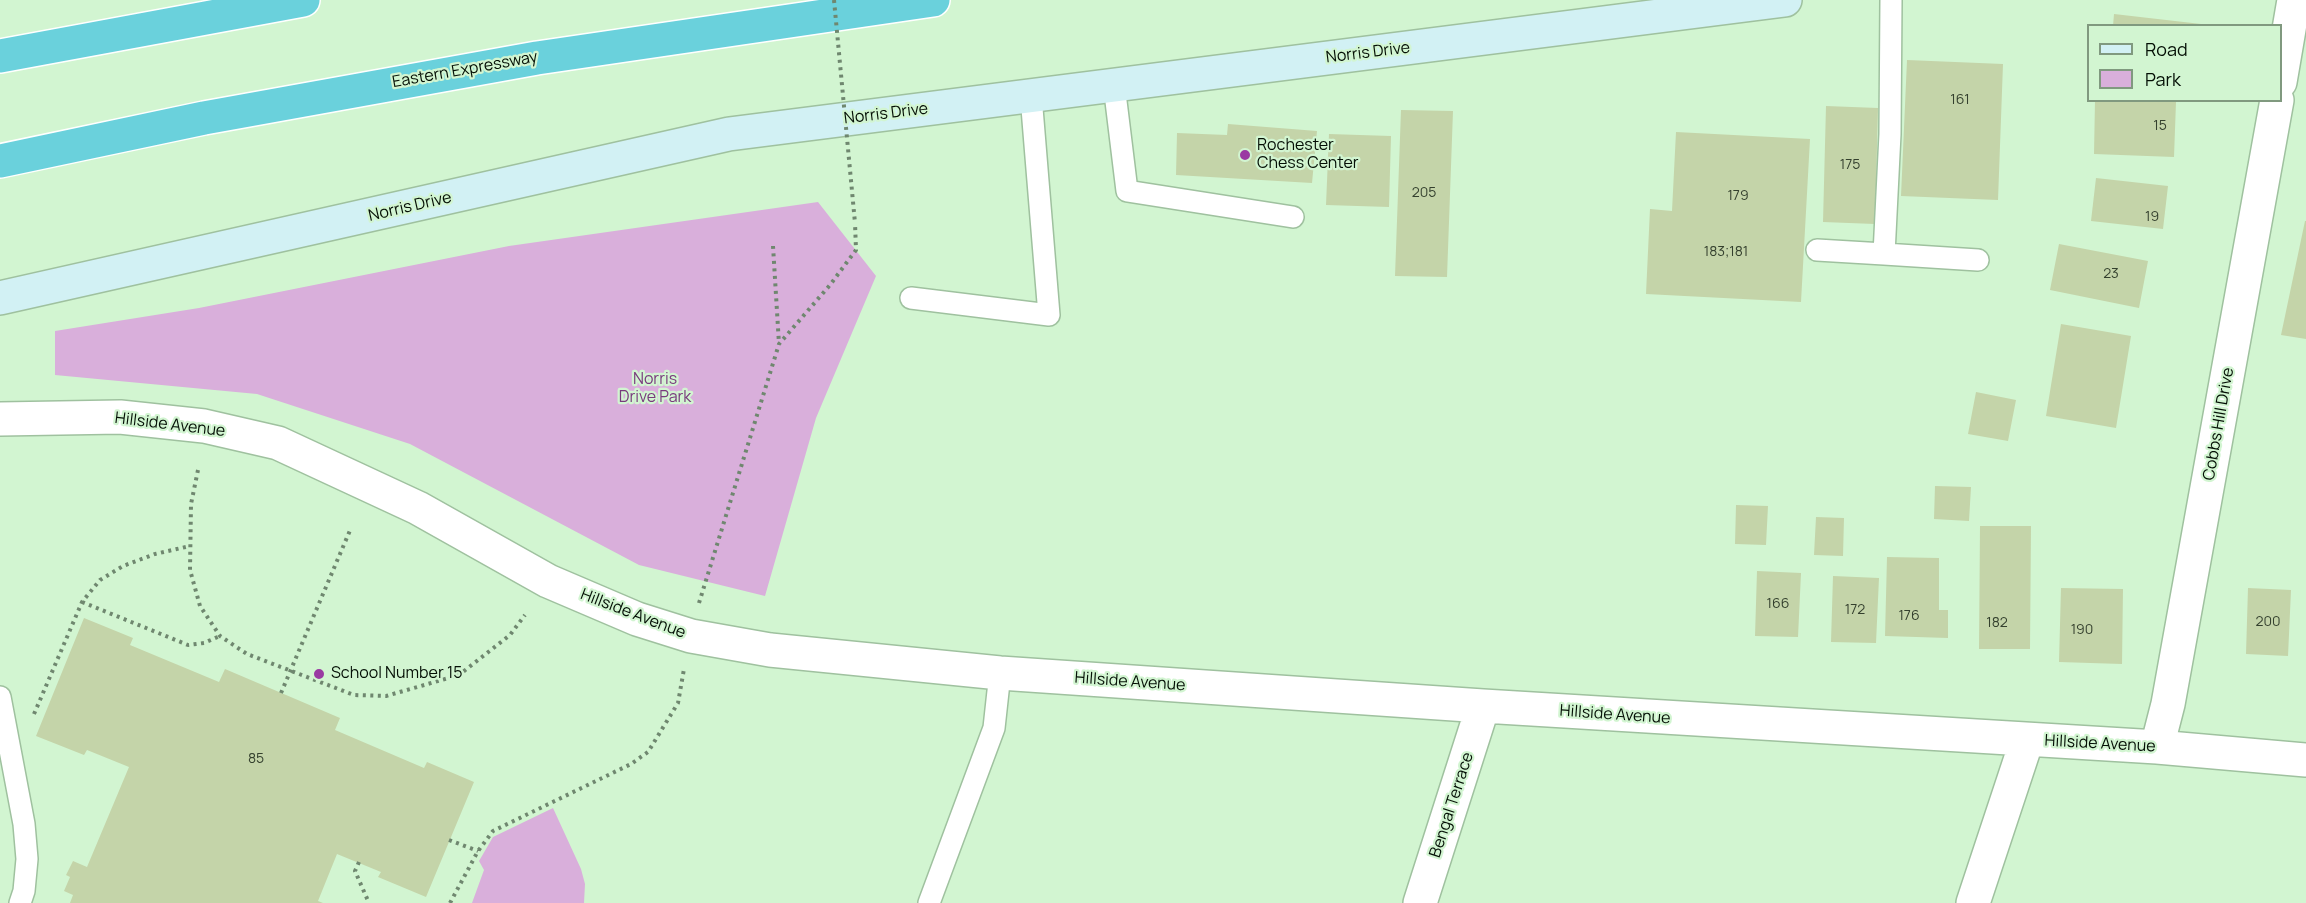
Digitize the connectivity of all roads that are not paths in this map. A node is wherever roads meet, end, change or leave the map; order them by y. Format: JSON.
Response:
{"nodes":[{"id":1,"x":303,"y":0,"type":"edge"},
{"id":2,"x":933,"y":0,"type":"edge"},
{"id":3,"x":1785,"y":0,"type":"edge"},
{"id":4,"x":1891,"y":0,"type":"edge"},
{"id":5,"x":2294,"y":0,"type":"edge"},
{"id":6,"x":0,"y":56,"type":"edge"},
{"id":7,"x":2282,"y":70,"type":"edge"},
{"id":8,"x":1114,"y":86,"type":"junction"},
{"id":9,"x":1031,"y":96,"type":"junction"},
{"id":10,"x":2277,"y":102,"type":"edge"},
{"id":11,"x":0,"y":161,"type":"edge"},
{"id":12,"x":1293,"y":217,"type":"dead end"},
{"id":13,"x":1817,"y":250,"type":"dead end"},
{"id":14,"x":1884,"y":254,"type":"junction"},
{"id":15,"x":1978,"y":260,"type":"dead end"},
{"id":16,"x":0,"y":298,"type":"edge"},
{"id":17,"x":911,"y":298,"type":"dead end"},
{"id":18,"x":0,"y":419,"type":"edge"},
{"id":19,"x":1000,"y":673,"type":"junction"},
{"id":20,"x":0,"y":697,"type":"edge"},
{"id":21,"x":1483,"y":706,"type":"junction"},
{"id":22,"x":2027,"y":740,"type":"junction"},
{"id":23,"x":2157,"y":747,"type":"junction"},
{"id":24,"x":2306,"y":760,"type":"edge"},
{"id":25,"x":20,"y":903,"type":"edge"},
{"id":26,"x":929,"y":903,"type":"edge"},
{"id":27,"x":1420,"y":903,"type":"edge"},
{"id":28,"x":1973,"y":903,"type":"edge"}],
"edges":[{"from":1,"to":6,"type":"highway"},
{"from":2,"to":11,"type":"highway","name":"Eastern Expressway"},
{"from":3,"to":8,"type":"street","name":"Norris Drive"},
{"from":4,"to":14,"type":"lane"},
{"from":5,"to":7,"type":"street"},
{"from":8,"to":9,"type":"street","name":"Norris Drive"},
{"from":8,"to":12,"type":"lane"},
{"from":9,"to":16,"type":"street","name":"Norris Drive"},
{"from":9,"to":17,"type":"lane"},
{"from":10,"to":23,"type":"street","name":"Cobbs Hill Drive"},
{"from":13,"to":14,"type":"lane"},
{"from":14,"to":15,"type":"lane"},
{"from":18,"to":19,"type":"street","name":"Hillside Avenue"},
{"from":19,"to":21,"type":"street","name":"Hillside Avenue"},
{"from":19,"to":26,"type":"lane"},
{"from":20,"to":25,"type":"lane"},
{"from":21,"to":22,"type":"street","name":"Hillside Avenue"},
{"from":21,"to":27,"type":"street","name":"Bengal Terrace"},
{"from":22,"to":23,"type":"street","name":"Hillside Avenue"},
{"from":22,"to":28,"type":"street"},
{"from":23,"to":24,"type":"street","name":"Hillside Avenue"}]}
